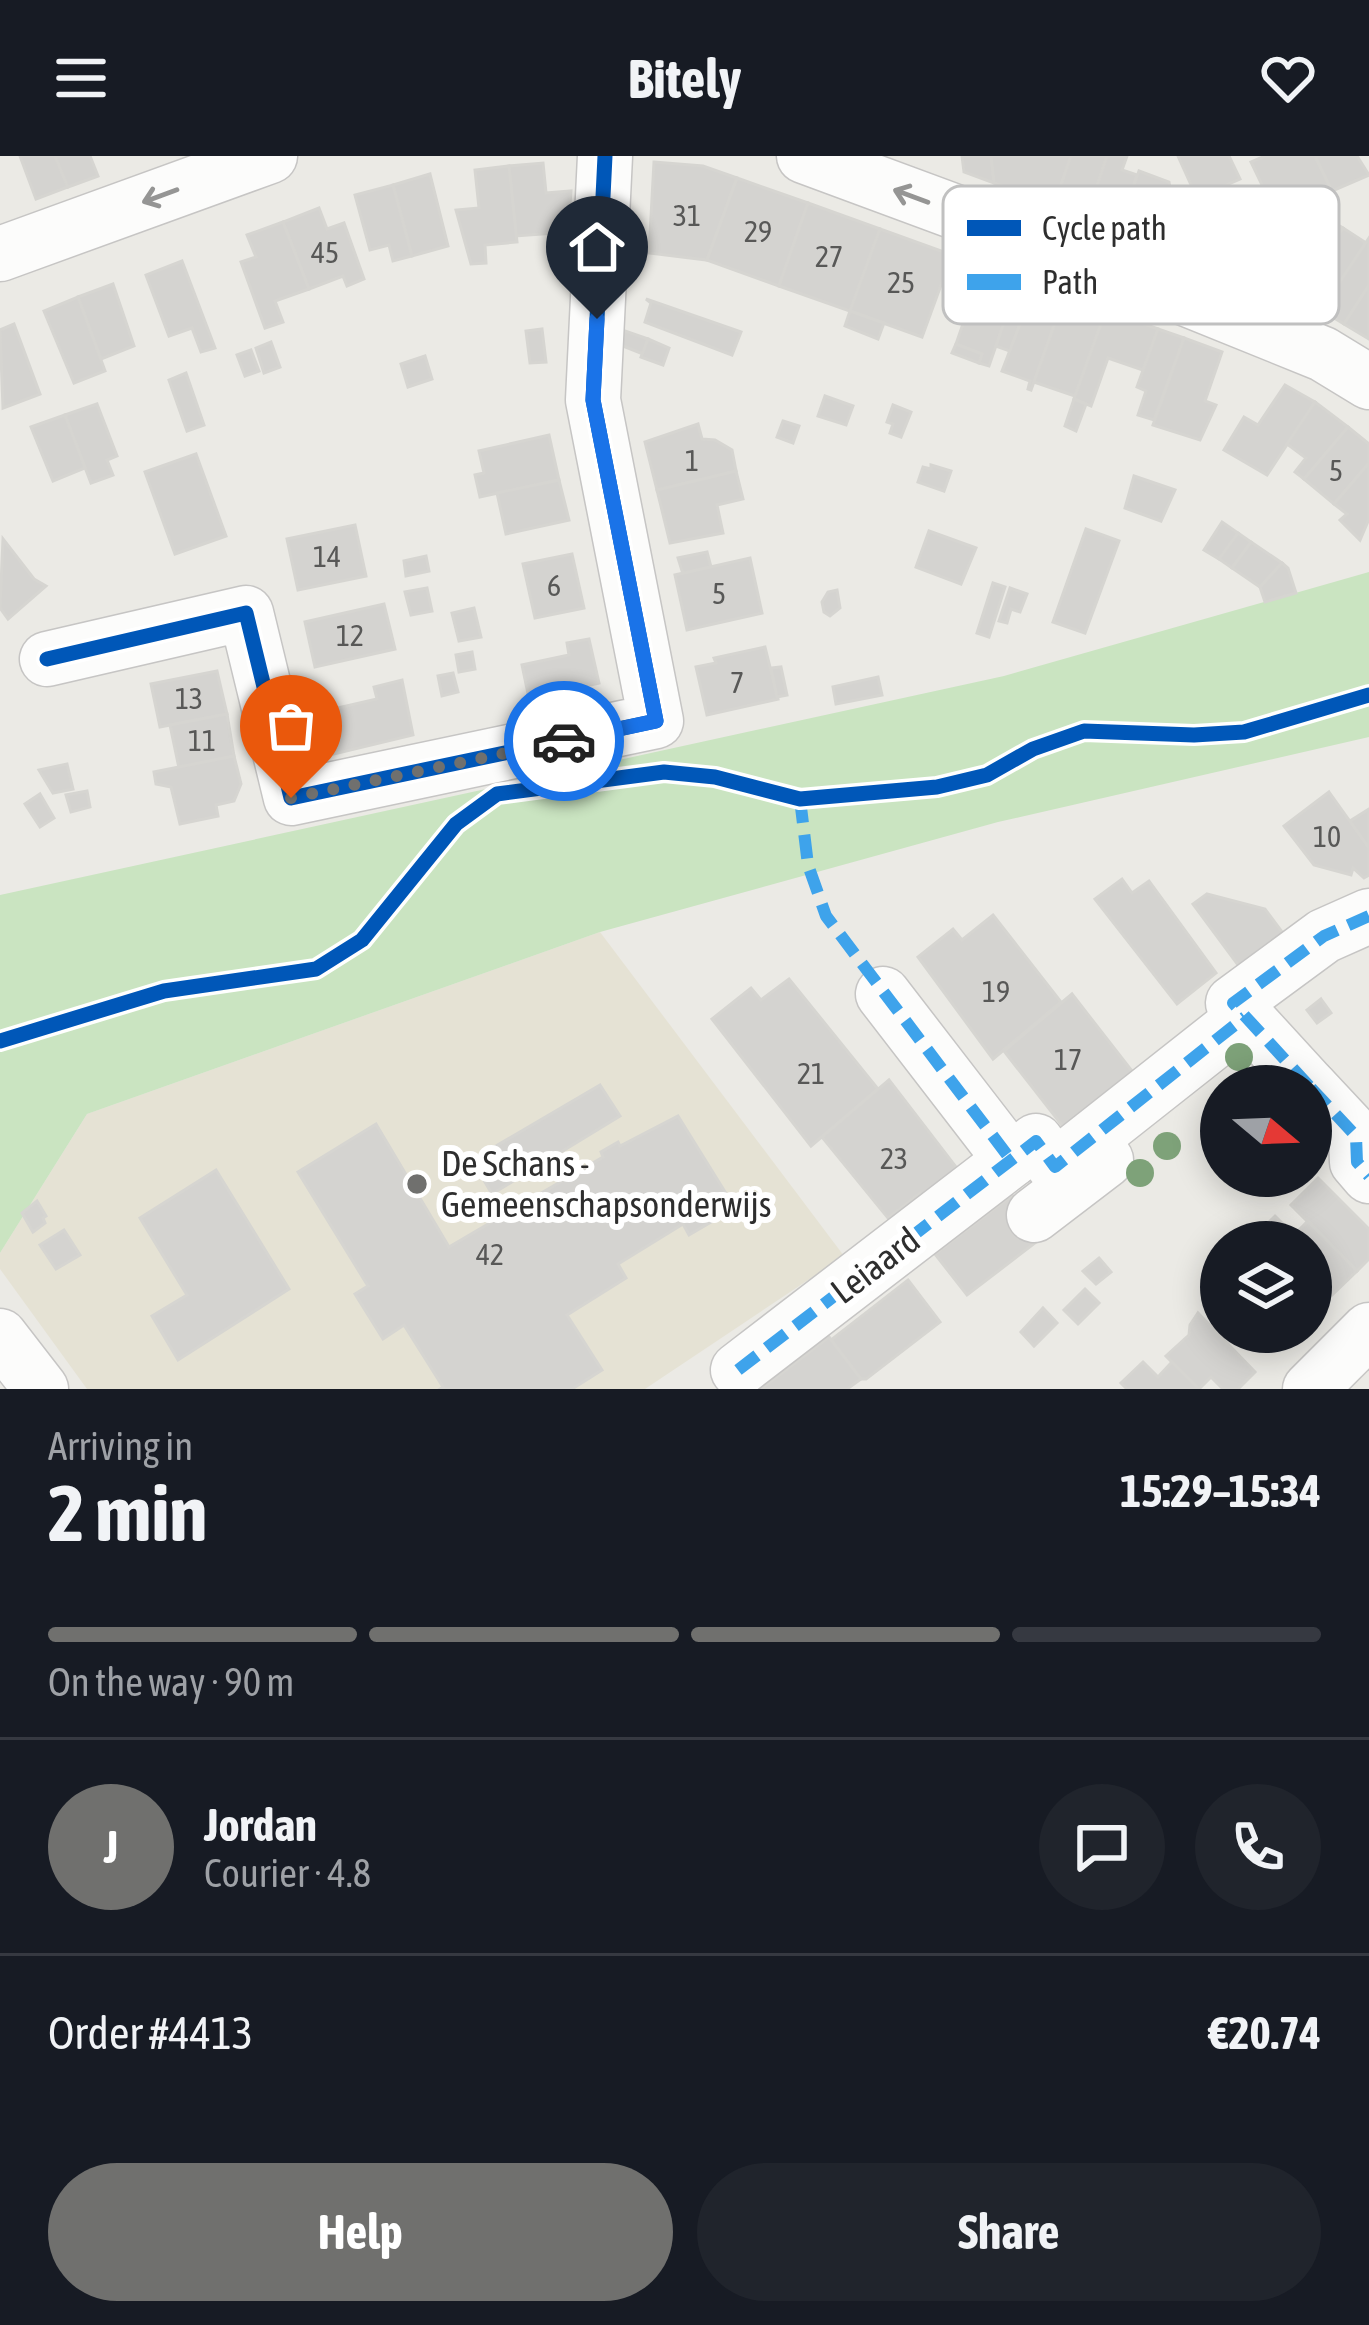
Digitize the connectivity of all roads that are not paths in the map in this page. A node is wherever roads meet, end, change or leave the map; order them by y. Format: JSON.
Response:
{"nodes":[{"id":1,"x":270,"y":156,"type":"edge"},
{"id":2,"x":605,"y":156,"type":"edge"},
{"id":3,"x":804,"y":156,"type":"edge"},
{"id":4,"x":943,"y":207,"type":"edge"},
{"id":5,"x":0,"y":254,"type":"edge"},
{"id":6,"x":1249,"y":324,"type":"edge"},
{"id":7,"x":1369,"y":382,"type":"edge"},
{"id":8,"x":47,"y":659,"type":"dead end"},
{"id":9,"x":1369,"y":916,"type":"edge"},
{"id":10,"x":883,"y":994,"type":"dead end"},
{"id":11,"x":1245,"y":1017,"type":"junction"},
{"id":12,"x":1290,"y":1065,"type":"edge"},
{"id":13,"x":1150,"y":1092,"type":"junction"},
{"id":14,"x":1332,"y":1110,"type":"edge"},
{"id":15,"x":1011,"y":1160,"type":"junction"},
{"id":16,"x":1369,"y":1176,"type":"edge"},
{"id":17,"x":1034,"y":1215,"type":"dead end"},
{"id":18,"x":1369,"y":1330,"type":"edge"},
{"id":19,"x":0,"y":1336,"type":"edge"},
{"id":20,"x":738,"y":1370,"type":"dead end"},
{"id":21,"x":41,"y":1389,"type":"edge"},
{"id":22,"x":1310,"y":1389,"type":"edge"}],
"edges":[{"from":1,"to":5,"type":"street","one_way":true},
{"from":2,"to":8,"type":"street"},
{"from":4,"to":3,"type":"street","one_way":true},
{"from":7,"to":6,"type":"street","one_way":true},
{"from":9,"to":11,"type":"street"},
{"from":10,"to":15,"type":"street"},
{"from":11,"to":12,"type":"street"},
{"from":11,"to":13,"type":"street"},
{"from":13,"to":15,"type":"street"},
{"from":13,"to":17,"type":"street"},
{"from":14,"to":16,"type":"street"},
{"from":15,"to":20,"type":"street","name":"Leiaard"},
{"from":18,"to":22,"type":"street"},
{"from":19,"to":21,"type":"street"}]}
